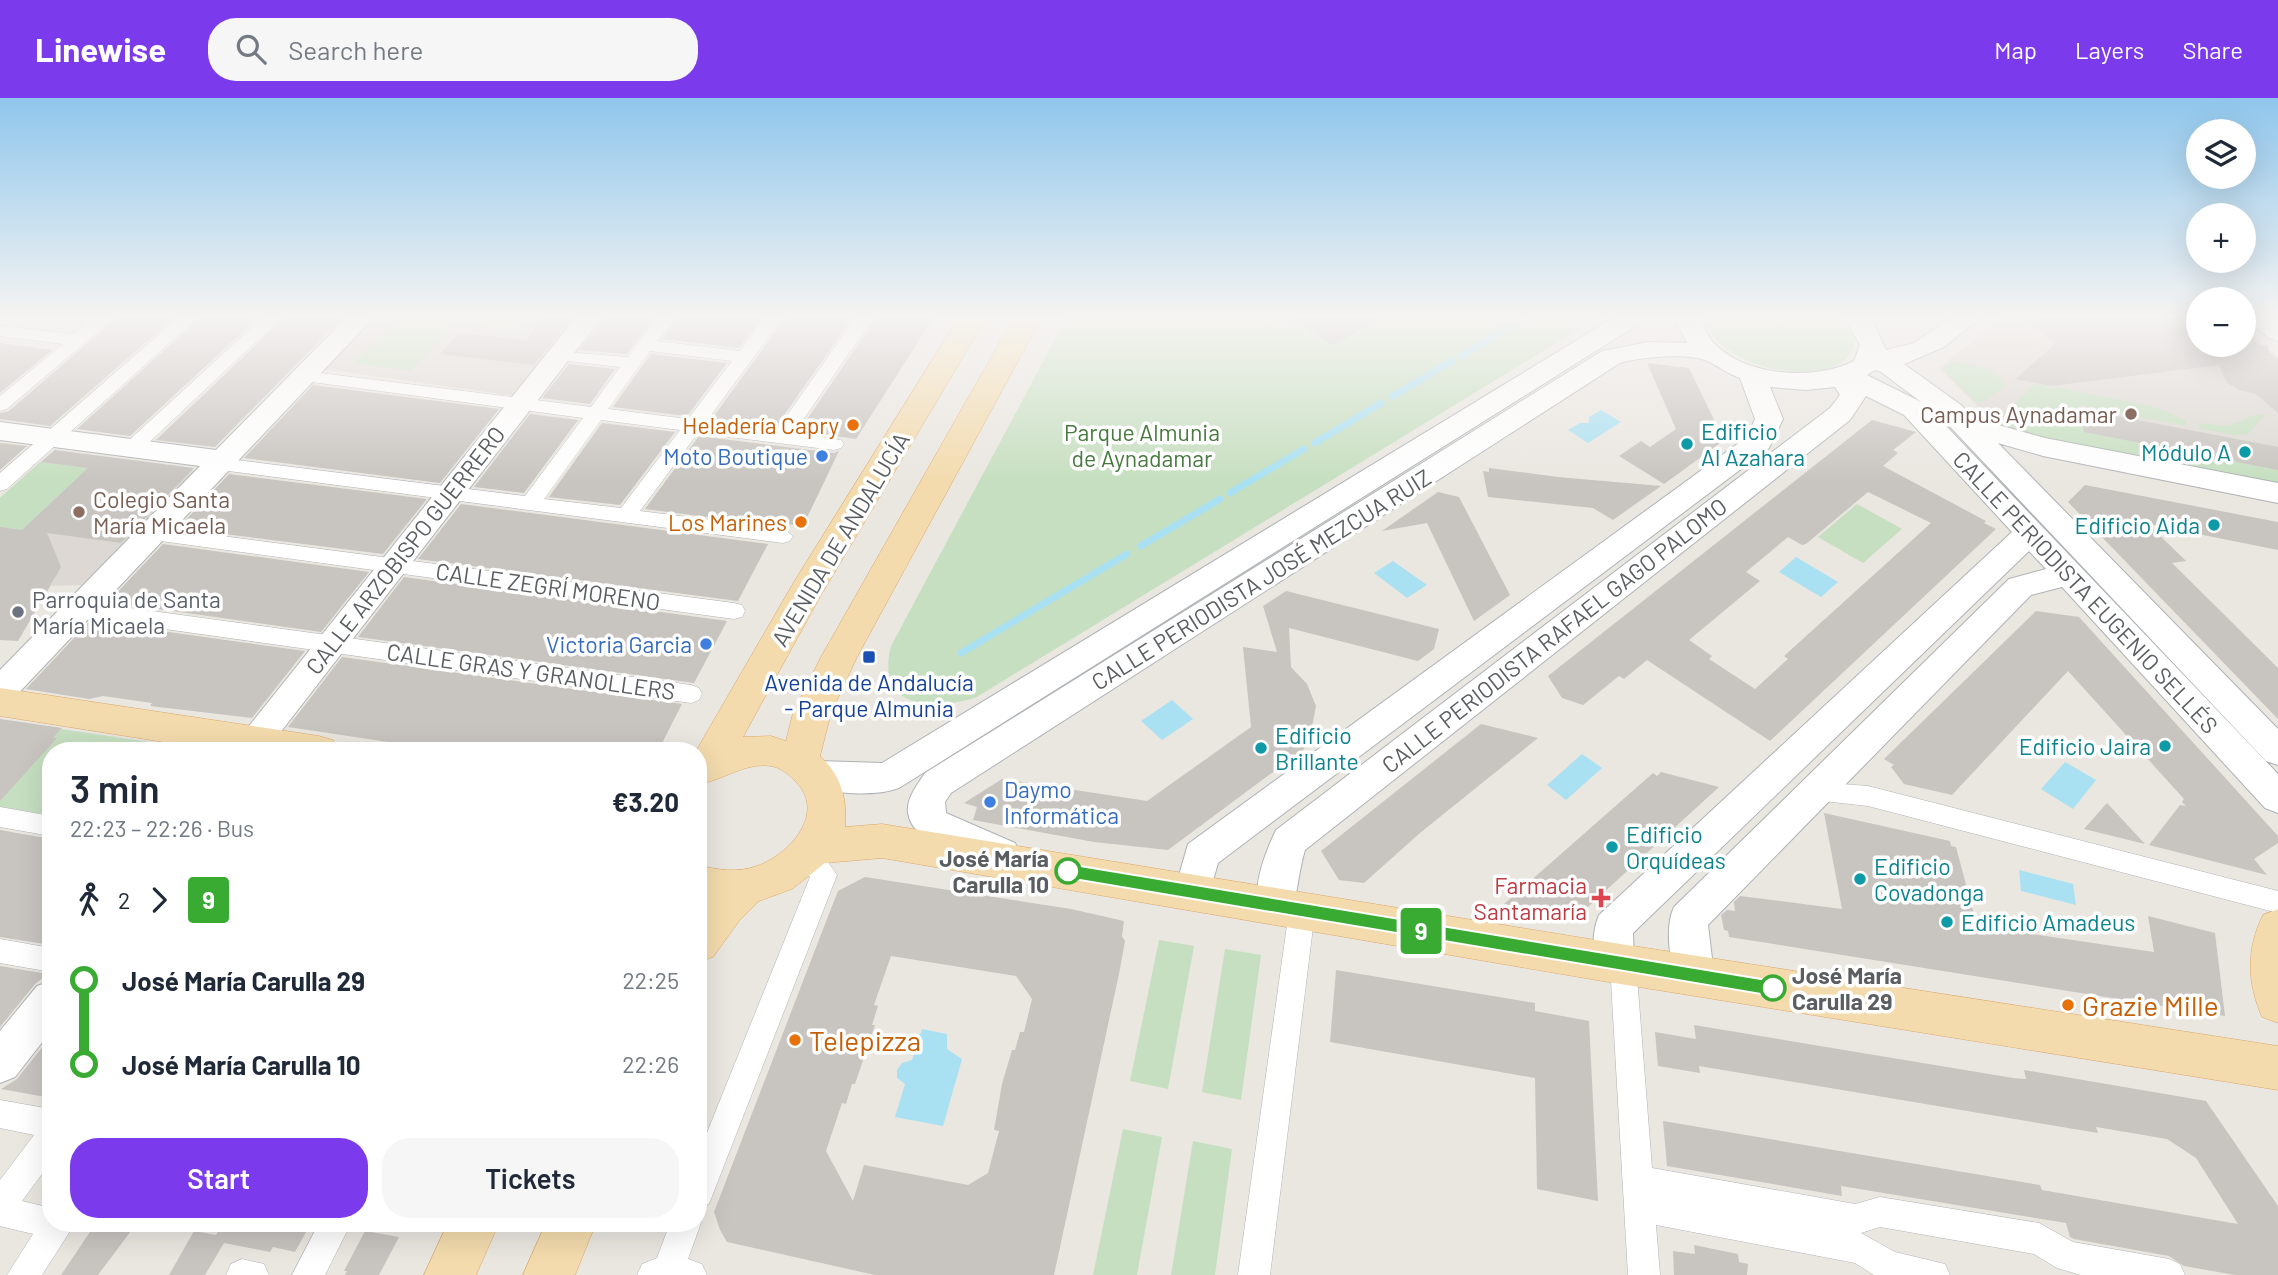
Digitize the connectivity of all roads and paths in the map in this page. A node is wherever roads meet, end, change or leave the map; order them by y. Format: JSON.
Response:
{"nodes":[{"id":1,"x":39,"y":372,"type":"edge"},
{"id":2,"x":127,"y":372,"type":"edge"},
{"id":3,"x":214,"y":372,"type":"edge"},
{"id":4,"x":308,"y":372,"type":"edge"},
{"id":5,"x":545,"y":372,"type":"edge"},
{"id":6,"x":626,"y":372,"type":"edge"},
{"id":7,"x":734,"y":372,"type":"edge"},
{"id":8,"x":827,"y":372,"type":"edge"},
{"id":9,"x":940,"y":372,"type":"edge"},
{"id":10,"x":997,"y":372,"type":"edge"},
{"id":11,"x":1544,"y":372,"type":"edge"},
{"id":12,"x":1587,"y":372,"type":"edge"},
{"id":13,"x":1748,"y":372,"type":"edge"},
{"id":14,"x":1842,"y":372,"type":"edge"},
{"id":15,"x":1857,"y":372,"type":"edge"},
{"id":16,"x":1863,"y":372,"type":"edge"},
{"id":17,"x":1899,"y":372,"type":"edge"},
{"id":18,"x":1752,"y":374,"type":"junction"},
{"id":19,"x":304,"y":376,"type":"junction"},
{"id":20,"x":0,"y":404,"type":"edge"},
{"id":21,"x":519,"y":405,"type":"junction"},
{"id":22,"x":594,"y":416,"type":"junction"},
{"id":23,"x":1964,"y":424,"type":"junction"},
{"id":24,"x":692,"y":428,"type":"junction"},
{"id":25,"x":0,"y":431,"type":"edge"},
{"id":26,"x":52,"y":438,"type":"junction"},
{"id":27,"x":781,"y":438,"type":"junction"},
{"id":28,"x":834,"y":444,"type":"dead end"},
{"id":29,"x":2043,"y":447,"type":"junction"},
{"id":30,"x":132,"y":448,"type":"junction"},
{"id":31,"x":223,"y":462,"type":"junction"},
{"id":32,"x":2012,"y":474,"type":"junction"},
{"id":33,"x":0,"y":484,"type":"edge"},
{"id":34,"x":2278,"y":493,"type":"edge"},
{"id":35,"x":448,"y":495,"type":"junction"},
{"id":36,"x":529,"y":505,"type":"junction"},
{"id":37,"x":625,"y":517,"type":"junction"},
{"id":38,"x":2031,"y":532,"type":"junction"},
{"id":39,"x":153,"y":534,"type":"junction"},
{"id":40,"x":783,"y":536,"type":"dead end"},
{"id":41,"x":393,"y":565,"type":"junction"},
{"id":42,"x":2070,"y":574,"type":"junction"},
{"id":43,"x":79,"y":609,"type":"junction"},
{"id":44,"x":734,"y":611,"type":"dead end"},
{"id":45,"x":331,"y":643,"type":"junction"},
{"id":46,"x":0,"y":691,"type":"edge"},
{"id":47,"x":691,"y":694,"type":"dead end"},
{"id":48,"x":0,"y":702,"type":"edge"},
{"id":49,"x":227,"y":742,"type":"edge"},
{"id":50,"x":253,"y":742,"type":"edge"},
{"id":51,"x":2278,"y":751,"type":"edge"},
{"id":52,"x":707,"y":761,"type":"edge"},
{"id":53,"x":707,"y":765,"type":"edge"},
{"id":54,"x":1842,"y":766,"type":"junction"},
{"id":55,"x":815,"y":778,"type":"junction"},
{"id":56,"x":1815,"y":792,"type":"junction"},
{"id":57,"x":1868,"y":796,"type":"junction"},
{"id":58,"x":2278,"y":798,"type":"edge"},
{"id":59,"x":0,"y":817,"type":"edge"},
{"id":60,"x":42,"y":824,"type":"edge"},
{"id":61,"x":876,"y":840,"type":"junction"},
{"id":62,"x":810,"y":850,"type":"junction"},
{"id":63,"x":1009,"y":861,"type":"junction"},
{"id":64,"x":707,"y":885,"type":"edge"},
{"id":65,"x":747,"y":887,"type":"junction"},
{"id":66,"x":1193,"y":893,"type":"junction"},
{"id":67,"x":2278,"y":902,"type":"edge"},
{"id":68,"x":1288,"y":909,"type":"junction"},
{"id":69,"x":2278,"y":928,"type":"edge"},
{"id":70,"x":707,"y":931,"type":"edge"},
{"id":71,"x":0,"y":951,"type":"edge"},
{"id":72,"x":42,"y":958,"type":"edge"},
{"id":73,"x":1619,"y":964,"type":"junction"},
{"id":74,"x":1695,"y":975,"type":"junction"},
{"id":75,"x":2278,"y":1002,"type":"edge"},
{"id":76,"x":42,"y":1009,"type":"edge"},
{"id":77,"x":5,"y":1049,"type":"edge"},
{"id":78,"x":2278,"y":1068,"type":"edge"},
{"id":79,"x":0,"y":1114,"type":"edge"},
{"id":80,"x":42,"y":1122,"type":"edge"},
{"id":81,"x":42,"y":1149,"type":"edge"},
{"id":82,"x":707,"y":1170,"type":"edge"},
{"id":83,"x":1638,"y":1194,"type":"junction"},
{"id":84,"x":0,"y":1205,"type":"edge"},
{"id":85,"x":0,"y":1211,"type":"edge"},
{"id":86,"x":42,"y":1221,"type":"edge"},
{"id":87,"x":54,"y":1232,"type":"edge"},
{"id":88,"x":331,"y":1232,"type":"edge"},
{"id":89,"x":470,"y":1232,"type":"edge"},
{"id":90,"x":567,"y":1232,"type":"edge"},
{"id":91,"x":683,"y":1232,"type":"edge"},
{"id":92,"x":669,"y":1274,"type":"edge"},
{"id":93,"x":23,"y":1275,"type":"edge"},
{"id":94,"x":242,"y":1275,"type":"edge"},
{"id":95,"x":253,"y":1275,"type":"edge"},
{"id":96,"x":307,"y":1275,"type":"edge"},
{"id":97,"x":450,"y":1275,"type":"edge"},
{"id":98,"x":549,"y":1275,"type":"edge"},
{"id":99,"x":1254,"y":1275,"type":"edge"},
{"id":100,"x":1644,"y":1275,"type":"edge"},
{"id":101,"x":1934,"y":1275,"type":"edge"},
{"id":102,"x":2169,"y":1275,"type":"edge"}],
"edges":[{"from":1,"to":20,"type":"street"},
{"from":2,"to":26,"type":"street"},
{"from":3,"to":30,"type":"street"},
{"from":4,"to":19,"type":"street"},
{"from":5,"to":21,"type":"street","name":"CALLE ARZOBISPO GUERRERO"},
{"from":6,"to":22,"type":"street"},
{"from":7,"to":24,"type":"street"},
{"from":8,"to":27,"type":"street"},
{"from":9,"to":52,"type":"main road","name":"AVENIDA DE ANDALUCÍA"},
{"from":10,"to":55,"type":"main road"},
{"from":11,"to":55,"type":"street","name":"CALLE PERIODISTA JOSÉ MEZCUA RUIZ"},
{"from":12,"to":63,"type":"street","name":"CALLE PERIODISTA JOSÉ MEZCUA RUIZ"},
{"from":13,"to":18,"type":"street"},
{"from":14,"to":18,"type":"street"},
{"from":15,"to":68,"type":"street","name":"CALLE PERIODISTA RAFAEL GAGO PALOMO"},
{"from":16,"to":38,"type":"street","name":"CALLE PERIODISTA EUGENIO SELLÉS"},
{"from":17,"to":23,"type":"street","name":"CALLE PERIODISTA EUGENIO SELLÉS"},
{"from":18,"to":66,"type":"street","name":"CALLE PERIODISTA RAFAEL GAGO PALOMO"},
{"from":19,"to":21,"type":"street"},
{"from":19,"to":31,"type":"street"},
{"from":21,"to":22,"type":"street"},
{"from":21,"to":35,"type":"street","name":"CALLE ARZOBISPO GUERRERO"},
{"from":22,"to":24,"type":"street"},
{"from":22,"to":36,"type":"street"},
{"from":23,"to":29,"type":"street"},
{"from":23,"to":32,"type":"street","name":"CALLE PERIODISTA EUGENIO SELLÉS"},
{"from":24,"to":27,"type":"street"},
{"from":24,"to":37,"type":"street"},
{"from":25,"to":26,"type":"street"},
{"from":26,"to":30,"type":"street"},
{"from":26,"to":33,"type":"street"},
{"from":27,"to":28,"type":"street"},
{"from":29,"to":32,"type":"street"},
{"from":29,"to":34,"type":"street"},
{"from":30,"to":31,"type":"street"},
{"from":31,"to":35,"type":"street"},
{"from":31,"to":39,"type":"street"},
{"from":32,"to":51,"type":"street","name":"CALLE PERIODISTA EUGENIO SELLÉS"},
{"from":35,"to":36,"type":"street"},
{"from":35,"to":41,"type":"street","name":"CALLE ARZOBISPO GUERRERO"},
{"from":36,"to":37,"type":"street"},
{"from":37,"to":40,"type":"street"},
{"from":38,"to":42,"type":"street","name":"CALLE PERIODISTA EUGENIO SELLÉS"},
{"from":38,"to":73,"type":"street"},
{"from":39,"to":41,"type":"street","name":"CALLE ZEGRÍ MORENO"},
{"from":39,"to":43,"type":"street"},
{"from":41,"to":44,"type":"street","name":"CALLE ZEGRÍ MORENO"},
{"from":41,"to":45,"type":"street","name":"CALLE ARZOBISPO GUERRERO"},
{"from":42,"to":54,"type":"street"},
{"from":42,"to":58,"type":"street","name":"CALLE PERIODISTA EUGENIO SELLÉS"},
{"from":43,"to":45,"type":"street","name":"CALLE GRAS Y GRANOLLERS"},
{"from":43,"to":46,"type":"street"},
{"from":45,"to":47,"type":"street","name":"CALLE GRAS Y GRANOLLERS"},
{"from":45,"to":50,"type":"street","name":"CALLE ARZOBISPO GUERRERO"},
{"from":48,"to":49,"type":"main road"},
{"from":53,"to":55,"type":"main road"},
{"from":54,"to":56,"type":"street"},
{"from":54,"to":57,"type":"street"},
{"from":55,"to":61,"type":"main road"},
{"from":55,"to":62,"type":"main road"},
{"from":56,"to":57,"type":"street"},
{"from":56,"to":74,"type":"street"},
{"from":57,"to":67,"type":"street"},
{"from":59,"to":60,"type":"street"},
{"from":61,"to":62,"type":"main road"},
{"from":61,"to":63,"type":"main road"},
{"from":62,"to":65,"type":"main road"},
{"from":62,"to":82,"type":"street"},
{"from":63,"to":66,"type":"main road"},
{"from":64,"to":65,"type":"main road"},
{"from":65,"to":70,"type":"main road"},
{"from":66,"to":68,"type":"main road"},
{"from":68,"to":73,"type":"main road"},
{"from":68,"to":99,"type":"street"},
{"from":69,"to":75,"type":"main road"},
{"from":71,"to":72,"type":"street"},
{"from":73,"to":74,"type":"main road"},
{"from":73,"to":83,"type":"street"},
{"from":74,"to":78,"type":"main road"},
{"from":76,"to":77,"type":"street"},
{"from":79,"to":80,"type":"street"},
{"from":81,"to":84,"type":"street"},
{"from":83,"to":100,"type":"street"},
{"from":83,"to":101,"type":"street"},
{"from":83,"to":102,"type":"street"},
{"from":85,"to":86,"type":"street"},
{"from":87,"to":93,"type":"street"},
{"from":88,"to":96,"type":"street"},
{"from":89,"to":97,"type":"main road"},
{"from":90,"to":98,"type":"main road"},
{"from":91,"to":92,"type":"street"},
{"from":94,"to":95,"type":"street"}]}
